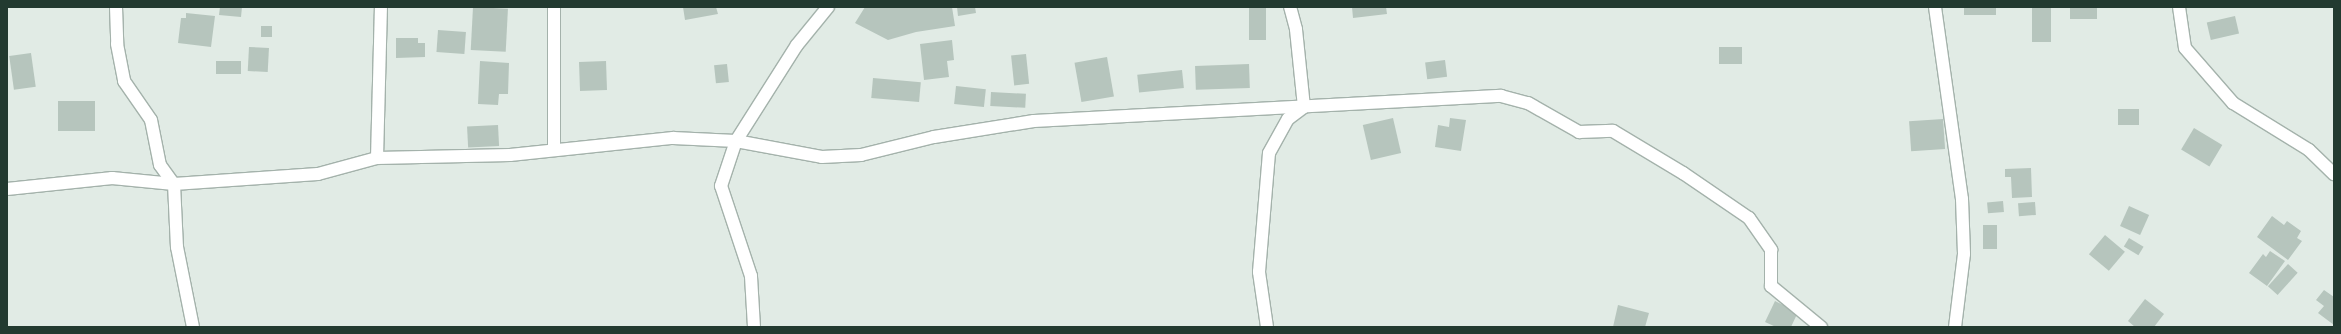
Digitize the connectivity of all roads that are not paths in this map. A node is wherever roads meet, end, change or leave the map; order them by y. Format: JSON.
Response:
{"nodes":[{"id":1,"x":116,"y":7,"type":"edge"},
{"id":2,"x":381,"y":7,"type":"edge"},
{"id":3,"x":554,"y":7,"type":"edge"},
{"id":4,"x":828,"y":7,"type":"edge"},
{"id":5,"x":1290,"y":7,"type":"edge"},
{"id":6,"x":1935,"y":7,"type":"edge"},
{"id":7,"x":2179,"y":7,"type":"edge"},
{"id":8,"x":1304,"y":107,"type":"junction"},
{"id":9,"x":736,"y":141,"type":"junction"},
{"id":10,"x":554,"y":149,"type":"junction"},
{"id":11,"x":377,"y":158,"type":"junction"},
{"id":12,"x":2334,"y":174,"type":"edge"},
{"id":13,"x":174,"y":184,"type":"junction"},
{"id":14,"x":7,"y":189,"type":"edge"},
{"id":15,"x":193,"y":327,"type":"edge"},
{"id":16,"x":754,"y":327,"type":"edge"},
{"id":17,"x":1267,"y":327,"type":"edge"},
{"id":18,"x":1821,"y":327,"type":"edge"},
{"id":19,"x":1955,"y":327,"type":"edge"}],
"edges":[{"from":1,"to":13,"type":"street"},
{"from":2,"to":11,"type":"street"},
{"from":3,"to":10,"type":"street"},
{"from":4,"to":9,"type":"street"},
{"from":5,"to":8,"type":"street"},
{"from":6,"to":19,"type":"street"},
{"from":7,"to":12,"type":"street"},
{"from":8,"to":9,"type":"street"},
{"from":8,"to":17,"type":"street"},
{"from":8,"to":18,"type":"street"},
{"from":9,"to":10,"type":"street"},
{"from":9,"to":16,"type":"street"},
{"from":10,"to":11,"type":"street"},
{"from":11,"to":13,"type":"street"},
{"from":13,"to":14,"type":"street"},
{"from":13,"to":15,"type":"street"}]}
